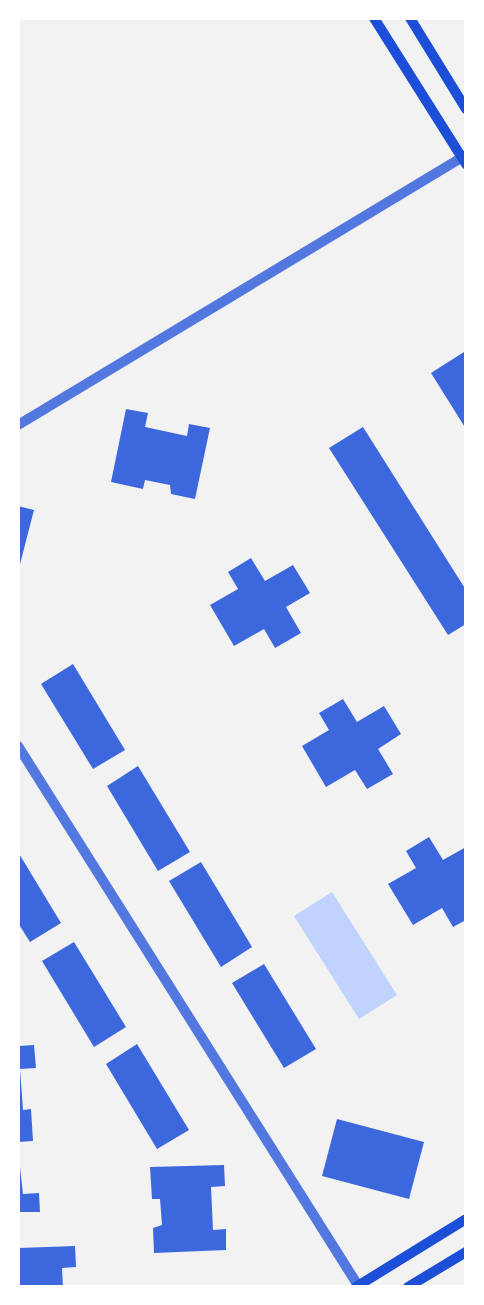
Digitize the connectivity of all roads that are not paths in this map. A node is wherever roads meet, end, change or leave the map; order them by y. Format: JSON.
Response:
{"nodes":[{"id":1,"x":374,"y":18,"type":"edge"},
{"id":2,"x":410,"y":18,"type":"edge"},
{"id":3,"x":466,"y":108,"type":"edge"},
{"id":4,"x":465,"y":159,"type":"edge"},
{"id":5,"x":18,"y":425,"type":"edge"},
{"id":6,"x":18,"y":746,"type":"edge"},
{"id":7,"x":466,"y":1219,"type":"edge"},
{"id":8,"x":466,"y":1252,"type":"edge"},
{"id":9,"x":358,"y":1287,"type":"edge"},
{"id":10,"x":408,"y":1287,"type":"edge"}],
"edges":[{"from":1,"to":4,"type":"main road"},
{"from":2,"to":3,"type":"main road"},
{"from":4,"to":5,"type":"street"},
{"from":6,"to":9,"type":"street"},
{"from":7,"to":9,"type":"main road"},
{"from":8,"to":10,"type":"main road"}]}
